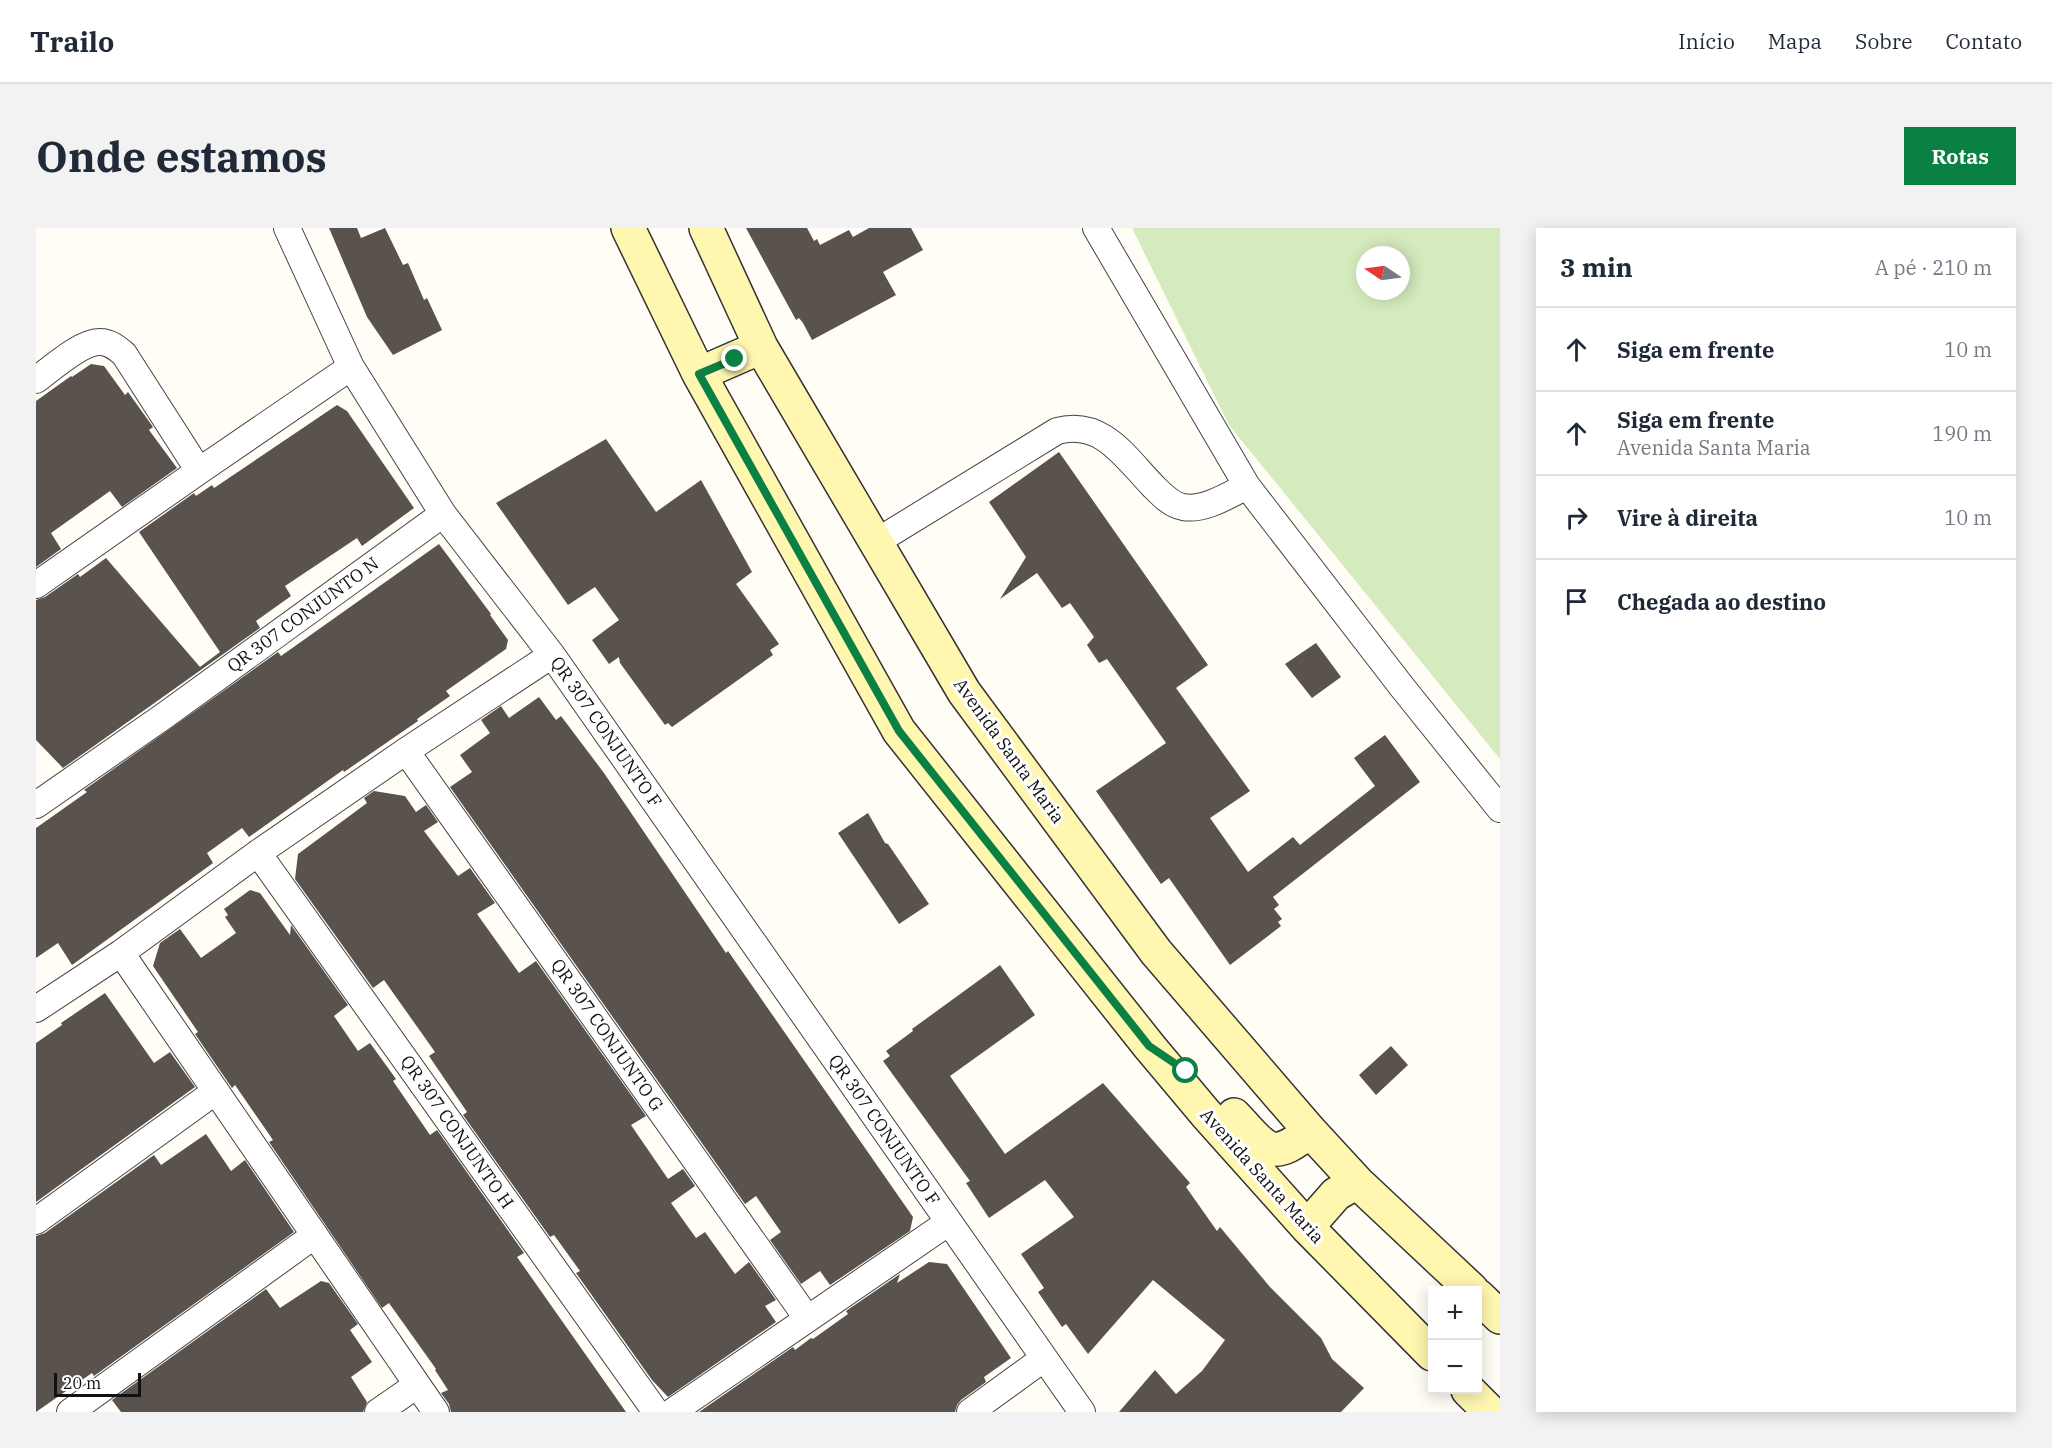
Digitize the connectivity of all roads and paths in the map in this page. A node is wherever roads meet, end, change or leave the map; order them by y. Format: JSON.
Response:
{"nodes":[{"id":1,"x":287,"y":228,"type":"edge"},
{"id":2,"x":628,"y":228,"type":"edge"},
{"id":3,"x":706,"y":228,"type":"edge"},
{"id":4,"x":1096,"y":228,"type":"edge"},
{"id":5,"x":761,"y":347,"type":"junction"},
{"id":6,"x":351,"y":367,"type":"junction"},
{"id":7,"x":699,"y":374,"type":"junction"},
{"id":8,"x":36,"y":380,"type":"edge"},
{"id":9,"x":199,"y":471,"type":"junction"},
{"id":10,"x":1248,"y":486,"type":"junction"},
{"id":11,"x":443,"y":514,"type":"junction"},
{"id":12,"x":876,"y":542,"type":"junction"},
{"id":13,"x":36,"y":585,"type":"edge"},
{"id":14,"x":552,"y":655,"type":"junction"},
{"id":15,"x":406,"y":751,"type":"junction"},
{"id":16,"x":36,"y":805,"type":"edge"},
{"id":17,"x":1500,"y":809,"type":"edge"},
{"id":18,"x":258,"y":853,"type":"junction"},
{"id":19,"x":121,"y":953,"type":"junction"},
{"id":20,"x":36,"y":1009,"type":"edge"},
{"id":21,"x":1149,"y":1046,"type":"junction"},
{"id":22,"x":216,"y":1091,"type":"junction"},
{"id":23,"x":1310,"y":1131,"type":"junction"},
{"id":24,"x":1357,"y":1182,"type":"junction"},
{"id":25,"x":36,"y":1221,"type":"edge"},
{"id":26,"x":949,"y":1222,"type":"junction"},
{"id":27,"x":1307,"y":1227,"type":"junction"},
{"id":28,"x":315,"y":1235,"type":"junction"},
{"id":29,"x":1468,"y":1286,"type":"edge"},
{"id":30,"x":1482,"y":1300,"type":"edge"},
{"id":31,"x":1500,"y":1317,"type":"edge"},
{"id":32,"x":807,"y":1318,"type":"junction"},
{"id":33,"x":1428,"y":1350,"type":"edge"},
{"id":34,"x":1043,"y":1359,"type":"junction"},
{"id":35,"x":417,"y":1384,"type":"junction"},
{"id":36,"x":1473,"y":1394,"type":"edge"},
{"id":37,"x":70,"y":1412,"type":"edge"},
{"id":38,"x":378,"y":1412,"type":"edge"},
{"id":39,"x":436,"y":1412,"type":"edge"},
{"id":40,"x":656,"y":1412,"type":"edge"},
{"id":41,"x":672,"y":1412,"type":"edge"},
{"id":42,"x":970,"y":1412,"type":"edge"},
{"id":43,"x":1082,"y":1412,"type":"edge"},
{"id":44,"x":1490,"y":1412,"type":"edge"}],
"edges":[{"from":1,"to":6,"type":"street","name":"QR 307 CONJUNTO F"},
{"from":2,"to":7,"type":"main road","name":"Avenida Santa Maria"},
{"from":3,"to":5,"type":"main road","name":"Avenida Santa Maria"},
{"from":4,"to":10,"type":"street"},
{"from":5,"to":7,"type":"main road"},
{"from":5,"to":12,"type":"main road","name":"Avenida Santa Maria"},
{"from":6,"to":9,"type":"street"},
{"from":6,"to":11,"type":"street","name":"QR 307 CONJUNTO F"},
{"from":7,"to":21,"type":"main road","name":"Avenida Santa Maria"},
{"from":8,"to":9,"type":"street"},
{"from":9,"to":13,"type":"street"},
{"from":10,"to":12,"type":"street"},
{"from":10,"to":17,"type":"street"},
{"from":11,"to":14,"type":"street","name":"QR 307 CONJUNTO F"},
{"from":11,"to":16,"type":"street","name":"QR 307 CONJUNTO N"},
{"from":12,"to":23,"type":"main road","name":"Avenida Santa Maria"},
{"from":14,"to":15,"type":"street"},
{"from":14,"to":26,"type":"street","name":"QR 307 CONJUNTO F"},
{"from":15,"to":18,"type":"street"},
{"from":15,"to":32,"type":"street","name":"QR 307 CONJUNTO G"},
{"from":18,"to":19,"type":"street"},
{"from":18,"to":40,"type":"street","name":"QR 307 CONJUNTO H"},
{"from":19,"to":20,"type":"street"},
{"from":19,"to":22,"type":"street"},
{"from":21,"to":23,"type":"main road"},
{"from":21,"to":27,"type":"main road","name":"Avenida Santa Maria"},
{"from":22,"to":25,"type":"street"},
{"from":22,"to":28,"type":"street"},
{"from":23,"to":24,"type":"main road","name":"Avenida Santa Maria"},
{"from":24,"to":27,"type":"main road"},
{"from":24,"to":29,"type":"main road","name":"Avenida Santa Maria"},
{"from":26,"to":32,"type":"street"},
{"from":26,"to":34,"type":"street","name":"QR 307 CONJUNTO F"},
{"from":27,"to":33,"type":"main road","name":"Avenida Santa Maria"},
{"from":28,"to":35,"type":"street"},
{"from":28,"to":37,"type":"street"},
{"from":30,"to":31,"type":"main road"},
{"from":32,"to":41,"type":"street"},
{"from":34,"to":42,"type":"street"},
{"from":34,"to":43,"type":"street","name":"QR 307 CONJUNTO F"},
{"from":35,"to":38,"type":"street"},
{"from":35,"to":39,"type":"street"},
{"from":36,"to":44,"type":"main road"}]}
